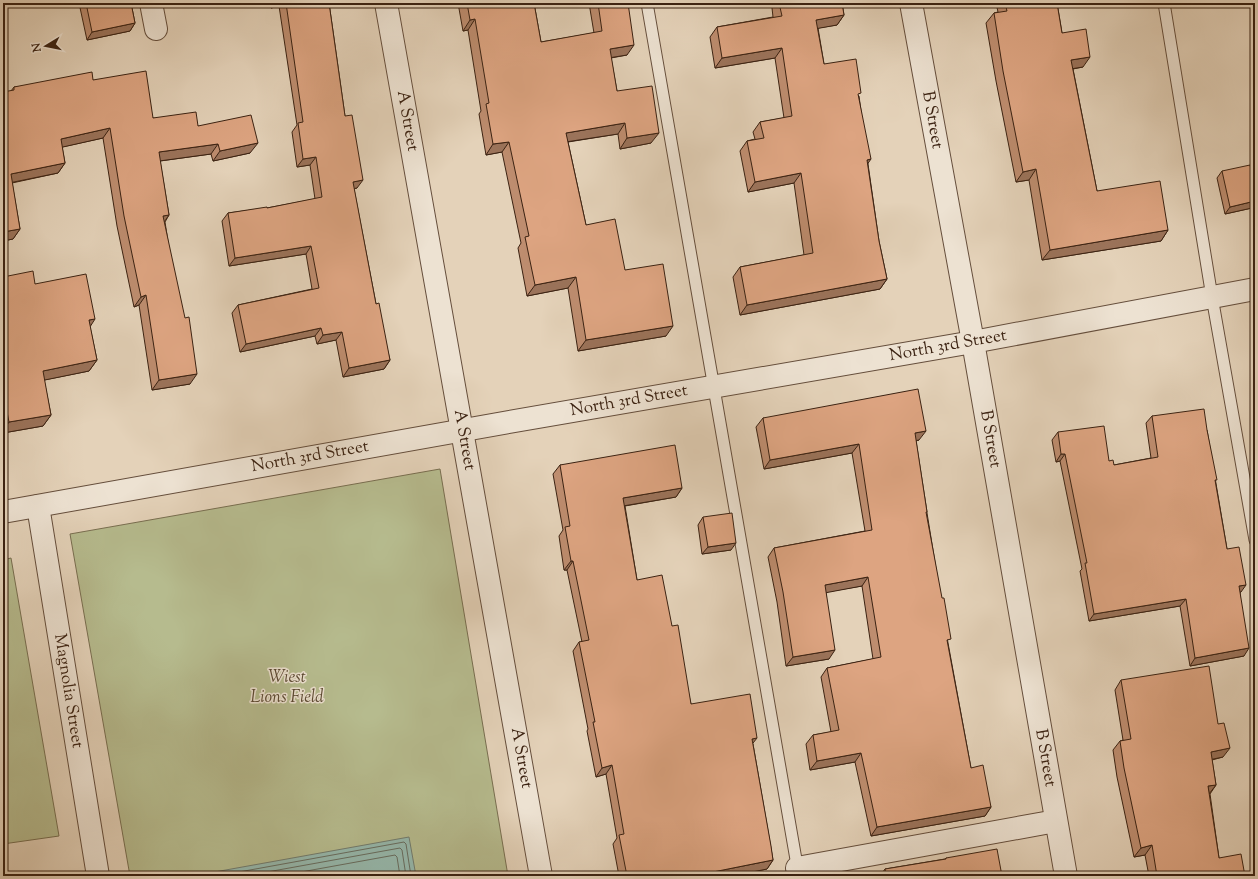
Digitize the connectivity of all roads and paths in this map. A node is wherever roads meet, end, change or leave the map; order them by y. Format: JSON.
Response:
{"nodes":[{"id":1,"x":151,"y":3,"type":"edge"},
{"id":2,"x":386,"y":3,"type":"edge"},
{"id":3,"x":647,"y":3,"type":"edge"},
{"id":4,"x":911,"y":3,"type":"edge"},
{"id":5,"x":1164,"y":3,"type":"edge"},
{"id":6,"x":156,"y":29,"type":"dead end"},
{"id":7,"x":1255,"y":289,"type":"edge"},
{"id":8,"x":1212,"y":297,"type":"junction"},
{"id":9,"x":973,"y":342,"type":"junction"},
{"id":10,"x":714,"y":387,"type":"junction"},
{"id":11,"x":462,"y":430,"type":"junction"},
{"id":12,"x":38,"y":506,"type":"junction"},
{"id":13,"x":3,"y":512,"type":"edge"},
{"id":14,"x":1255,"y":540,"type":"edge"},
{"id":15,"x":1056,"y":821,"type":"junction"},
{"id":16,"x":798,"y":872,"type":"edge"},
{"id":17,"x":98,"y":876,"type":"edge"},
{"id":18,"x":541,"y":876,"type":"edge"},
{"id":19,"x":1066,"y":876,"type":"edge"}],
"edges":[{"from":1,"to":6,"type":"street"},
{"from":2,"to":11,"type":"street","name":"A Street"},
{"from":3,"to":10,"type":"lane"},
{"from":4,"to":9,"type":"street","name":"B Street"},
{"from":5,"to":8,"type":"lane"},
{"from":7,"to":8,"type":"street","name":"North 3rd Street"},
{"from":8,"to":9,"type":"street","name":"North 3rd Street"},
{"from":8,"to":14,"type":"lane"},
{"from":9,"to":10,"type":"street","name":"North 3rd Street"},
{"from":9,"to":15,"type":"street","name":"B Street"},
{"from":10,"to":11,"type":"street","name":"North 3rd Street"},
{"from":10,"to":16,"type":"lane"},
{"from":11,"to":12,"type":"street","name":"North 3rd Street"},
{"from":11,"to":18,"type":"street","name":"A Street"},
{"from":12,"to":13,"type":"street","name":"North 3rd Street"},
{"from":12,"to":17,"type":"street","name":"Magnolia Street"},
{"from":15,"to":16,"type":"street"},
{"from":15,"to":19,"type":"street","name":"B Street"}]}
